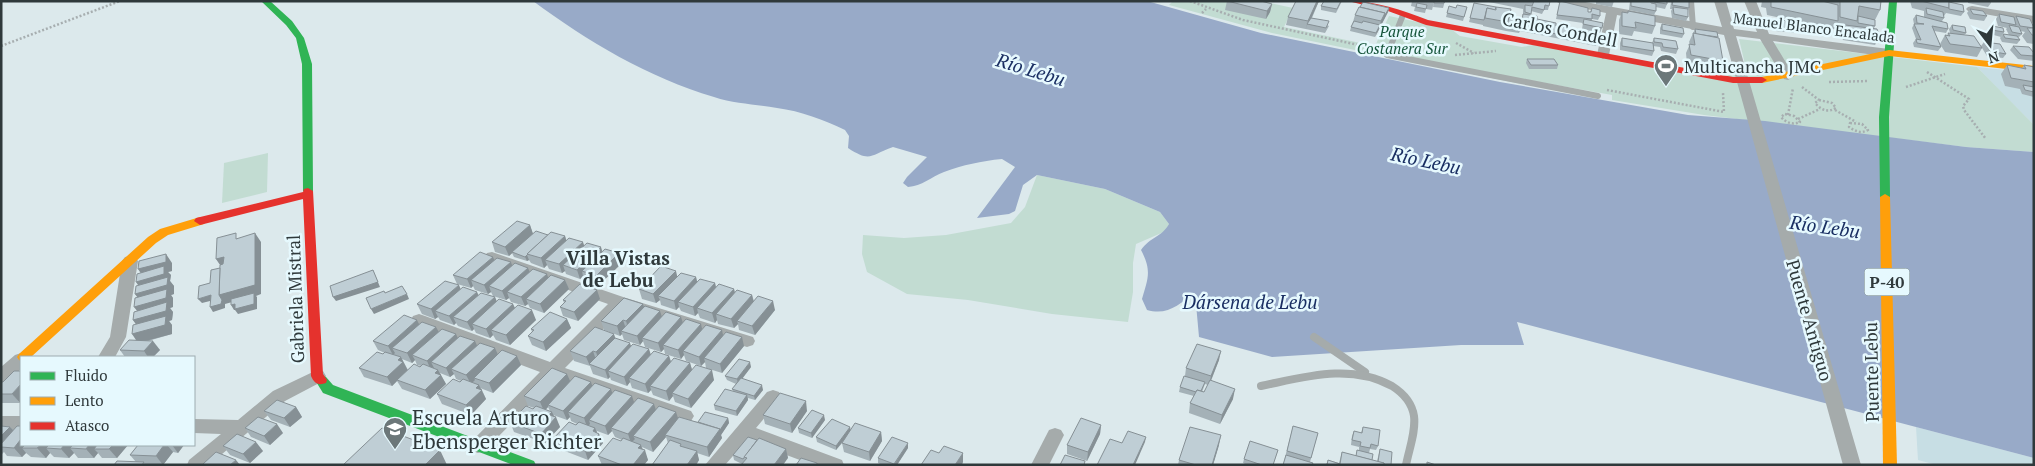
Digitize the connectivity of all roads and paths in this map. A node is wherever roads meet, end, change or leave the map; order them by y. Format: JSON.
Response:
{"nodes":[{"id":1,"x":120,"y":1,"type":"edge"},
{"id":2,"x":265,"y":1,"type":"edge"},
{"id":3,"x":1352,"y":1,"type":"edge"},
{"id":4,"x":1561,"y":1,"type":"edge"},
{"id":5,"x":1691,"y":1,"type":"edge"},
{"id":6,"x":1720,"y":1,"type":"edge"},
{"id":7,"x":1750,"y":1,"type":"edge"},
{"id":8,"x":1618,"y":8,"type":"edge"},
{"id":9,"x":1889,"y":8,"type":"edge"},
{"id":10,"x":1206,"y":9,"type":"dead end"},
{"id":11,"x":1399,"y":9,"type":"edge"},
{"id":12,"x":1972,"y":9,"type":"edge"},
{"id":13,"x":1202,"y":13,"type":"dead end"},
{"id":14,"x":2034,"y":20,"type":"edge"},
{"id":15,"x":1693,"y":27,"type":"junction"},
{"id":16,"x":1765,"y":38,"type":"junction"},
{"id":17,"x":1,"y":46,"type":"edge"},
{"id":18,"x":1502,"y":50,"type":"dead end"},
{"id":19,"x":1889,"y":53,"type":"junction"},
{"id":20,"x":1455,"y":54,"type":"dead end"},
{"id":21,"x":1902,"y":54,"type":"junction"},
{"id":22,"x":1604,"y":55,"type":"junction"},
{"id":23,"x":2034,"y":69,"type":"edge"},
{"id":24,"x":1953,"y":72,"type":"dead end"},
{"id":25,"x":1935,"y":77,"type":"junction"},
{"id":26,"x":1791,"y":79,"type":"junction"},
{"id":27,"x":1887,"y":81,"type":"junction"},
{"id":28,"x":1828,"y":82,"type":"dead end"},
{"id":29,"x":1886,"y":93,"type":"junction"},
{"id":30,"x":1598,"y":96,"type":"dead end"},
{"id":31,"x":1820,"y":108,"type":"junction"},
{"id":32,"x":1834,"y":110,"type":"junction"},
{"id":33,"x":1788,"y":115,"type":"junction"},
{"id":34,"x":1798,"y":119,"type":"junction"},
{"id":35,"x":1858,"y":123,"type":"junction"},
{"id":36,"x":1986,"y":139,"type":"dead end"},
{"id":37,"x":308,"y":194,"type":"junction"},
{"id":38,"x":492,"y":257,"type":"edge"},
{"id":39,"x":130,"y":261,"type":"junction"},
{"id":40,"x":620,"y":302,"type":"junction"},
{"id":41,"x":420,"y":320,"type":"dead end"},
{"id":42,"x":1314,"y":337,"type":"dead end"},
{"id":43,"x":747,"y":341,"type":"dead end"},
{"id":44,"x":24,"y":356,"type":"edge"},
{"id":45,"x":107,"y":356,"type":"edge"},
{"id":46,"x":20,"y":360,"type":"edge"},
{"id":47,"x":552,"y":370,"type":"junction"},
{"id":48,"x":1368,"y":375,"type":"junction"},
{"id":49,"x":317,"y":376,"type":"junction"},
{"id":50,"x":1,"y":378,"type":"edge"},
{"id":51,"x":1261,"y":386,"type":"dead end"},
{"id":52,"x":773,"y":397,"type":"dead end"},
{"id":53,"x":685,"y":416,"type":"dead end"},
{"id":54,"x":1,"y":423,"type":"edge"},
{"id":55,"x":20,"y":423,"type":"edge"},
{"id":56,"x":195,"y":426,"type":"edge"},
{"id":57,"x":241,"y":427,"type":"junction"},
{"id":58,"x":743,"y":431,"type":"junction"},
{"id":59,"x":1055,"y":435,"type":"dead end"},
{"id":60,"x":478,"y":446,"type":"junction"},
{"id":61,"x":196,"y":465,"type":"edge"},
{"id":62,"x":529,"y":465,"type":"edge"},
{"id":63,"x":714,"y":465,"type":"edge"},
{"id":64,"x":835,"y":465,"type":"edge"},
{"id":65,"x":1040,"y":465,"type":"edge"},
{"id":66,"x":1406,"y":465,"type":"edge"},
{"id":67,"x":1852,"y":465,"type":"edge"},
{"id":68,"x":1890,"y":465,"type":"edge"}],
"edges":[{"from":1,"to":17,"type":"path"},
{"from":2,"to":37,"type":"street","name":"Gabriela Mistral"},
{"from":3,"to":11,"type":"street","name":"Carlos Condell"},
{"from":4,"to":8,"type":"street","name":"Manuel Blanco Encalada"},
{"from":5,"to":15,"type":"lane"},
{"from":6,"to":67,"type":"street","name":"Puente Antiguo"},
{"from":7,"to":16,"type":"street"},
{"from":8,"to":15,"type":"street","name":"Manuel Blanco Encalada"},
{"from":8,"to":22,"type":"street"},
{"from":9,"to":19,"type":"street","number":"P-40"},
{"from":10,"to":13,"type":"path"},
{"from":11,"to":22,"type":"street","name":"Carlos Condell"},
{"from":11,"to":30,"type":"lane"},
{"from":12,"to":14,"type":"street"},
{"from":15,"to":16,"type":"street","name":"Manuel Blanco Encalada"},
{"from":16,"to":19,"type":"street","name":"Manuel Blanco Encalada"},
{"from":16,"to":26,"type":"street"},
{"from":18,"to":20,"type":"path"},
{"from":19,"to":21,"type":"street","name":"Manuel Blanco Encalada"},
{"from":19,"to":26,"type":"street","name":"Carlos Condell"},
{"from":19,"to":27,"type":"street","number":"P-40"},
{"from":21,"to":23,"type":"street","name":"Manuel Blanco Encalada"},
{"from":21,"to":25,"type":"path"},
{"from":22,"to":26,"type":"street","name":"Carlos Condell"},
{"from":24,"to":25,"type":"path"},
{"from":25,"to":29,"type":"path"},
{"from":25,"to":36,"type":"path"},
{"from":26,"to":33,"type":"path"},
{"from":27,"to":28,"type":"path"},
{"from":27,"to":29,"type":"street","number":"P-40"},
{"from":29,"to":68,"type":"street","name":"Puente Lebu","number":"P-40"},
{"from":31,"to":32,"type":"path"},
{"from":31,"to":32,"type":"path"},
{"from":31,"to":34,"type":"path"},
{"from":32,"to":35,"type":"path"},
{"from":33,"to":34,"type":"path"},
{"from":33,"to":34,"type":"path"},
{"from":35,"to":35,"type":"path"},
{"from":37,"to":39,"type":"street"},
{"from":37,"to":49,"type":"street","name":"Gabriela Mistral"},
{"from":38,"to":40,"type":"street"},
{"from":39,"to":44,"type":"street"},
{"from":39,"to":45,"type":"street"},
{"from":40,"to":43,"type":"street"},
{"from":40,"to":47,"type":"street"},
{"from":41,"to":47,"type":"street"},
{"from":42,"to":48,"type":"lane"},
{"from":46,"to":50,"type":"street"},
{"from":47,"to":53,"type":"street"},
{"from":47,"to":60,"type":"street"},
{"from":48,"to":51,"type":"lane"},
{"from":48,"to":66,"type":"lane"},
{"from":49,"to":57,"type":"street"},
{"from":49,"to":60,"type":"street","name":"Gabriela Mistral"},
{"from":52,"to":58,"type":"street"},
{"from":54,"to":55,"type":"street"},
{"from":56,"to":57,"type":"street"},
{"from":57,"to":61,"type":"street"},
{"from":58,"to":63,"type":"street"},
{"from":58,"to":64,"type":"street"},
{"from":59,"to":65,"type":"street"},
{"from":60,"to":62,"type":"street","name":"Gabriela Mistral"}]}
